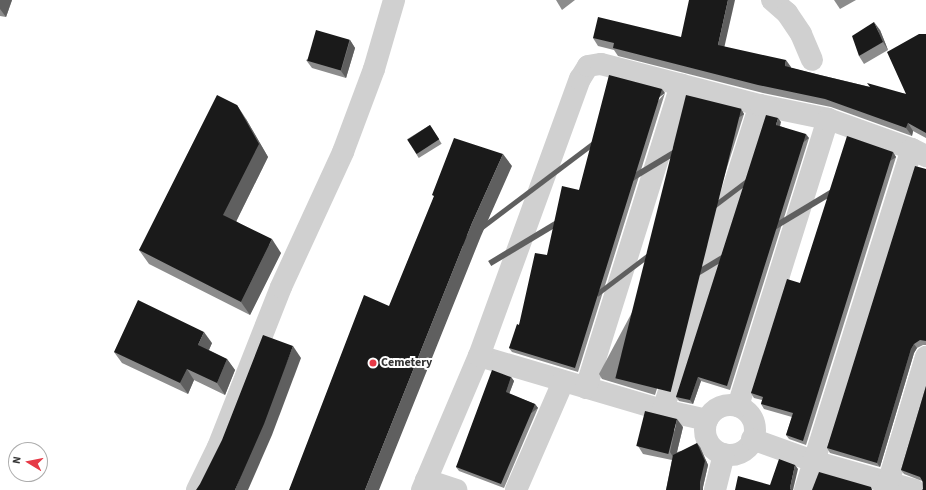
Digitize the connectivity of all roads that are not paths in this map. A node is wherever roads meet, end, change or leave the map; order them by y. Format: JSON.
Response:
{"nodes":[{"id":1,"x":394,"y":0,"type":"edge"},
{"id":2,"x":772,"y":0,"type":"edge"},
{"id":3,"x":812,"y":60,"type":"dead end"},
{"id":4,"x":681,"y":85,"type":"junction"},
{"id":5,"x":760,"y":105,"type":"junction"},
{"id":6,"x":828,"y":119,"type":"junction"},
{"id":7,"x":919,"y":153,"type":"edge"},
{"id":8,"x":479,"y":356,"type":"junction"},
{"id":9,"x":926,"y":357,"type":"edge"},
{"id":10,"x":563,"y":382,"type":"junction"},
{"id":11,"x":586,"y":388,"type":"junction"},
{"id":12,"x":738,"y":406,"type":"junction"},
{"id":13,"x":663,"y":410,"type":"junction"},
{"id":14,"x":707,"y":420,"type":"junction"},
{"id":15,"x":752,"y":439,"type":"junction"},
{"id":16,"x":724,"y":454,"type":"junction"},
{"id":17,"x":813,"y":461,"type":"junction"},
{"id":18,"x":424,"y":485,"type":"edge"},
{"id":19,"x":887,"y":486,"type":"edge"},
{"id":20,"x":197,"y":490,"type":"edge"},
{"id":21,"x":456,"y":490,"type":"edge"},
{"id":22,"x":516,"y":490,"type":"edge"},
{"id":23,"x":715,"y":490,"type":"edge"},
{"id":24,"x":805,"y":490,"type":"edge"},
{"id":25,"x":914,"y":490,"type":"edge"}],
"edges":[{"from":1,"to":20,"type":"street"},
{"from":2,"to":3,"type":"street"},
{"from":4,"to":5,"type":"street"},
{"from":4,"to":8,"type":"street"},
{"from":4,"to":11,"type":"street"},
{"from":5,"to":6,"type":"street"},
{"from":5,"to":13,"type":"street"},
{"from":6,"to":7,"type":"street"},
{"from":6,"to":12,"type":"street"},
{"from":7,"to":17,"type":"street"},
{"from":8,"to":10,"type":"street"},
{"from":8,"to":18,"type":"street"},
{"from":9,"to":19,"type":"street"},
{"from":10,"to":11,"type":"street"},
{"from":10,"to":22,"type":"street"},
{"from":11,"to":13,"type":"street"},
{"from":12,"to":14,"type":"street"},
{"from":12,"to":15,"type":"street"},
{"from":13,"to":14,"type":"street"},
{"from":14,"to":16,"type":"street"},
{"from":15,"to":16,"type":"street"},
{"from":15,"to":17,"type":"street"},
{"from":16,"to":23,"type":"street"},
{"from":17,"to":19,"type":"street"},
{"from":17,"to":24,"type":"street"},
{"from":18,"to":21,"type":"street"},
{"from":19,"to":25,"type":"street"}]}
